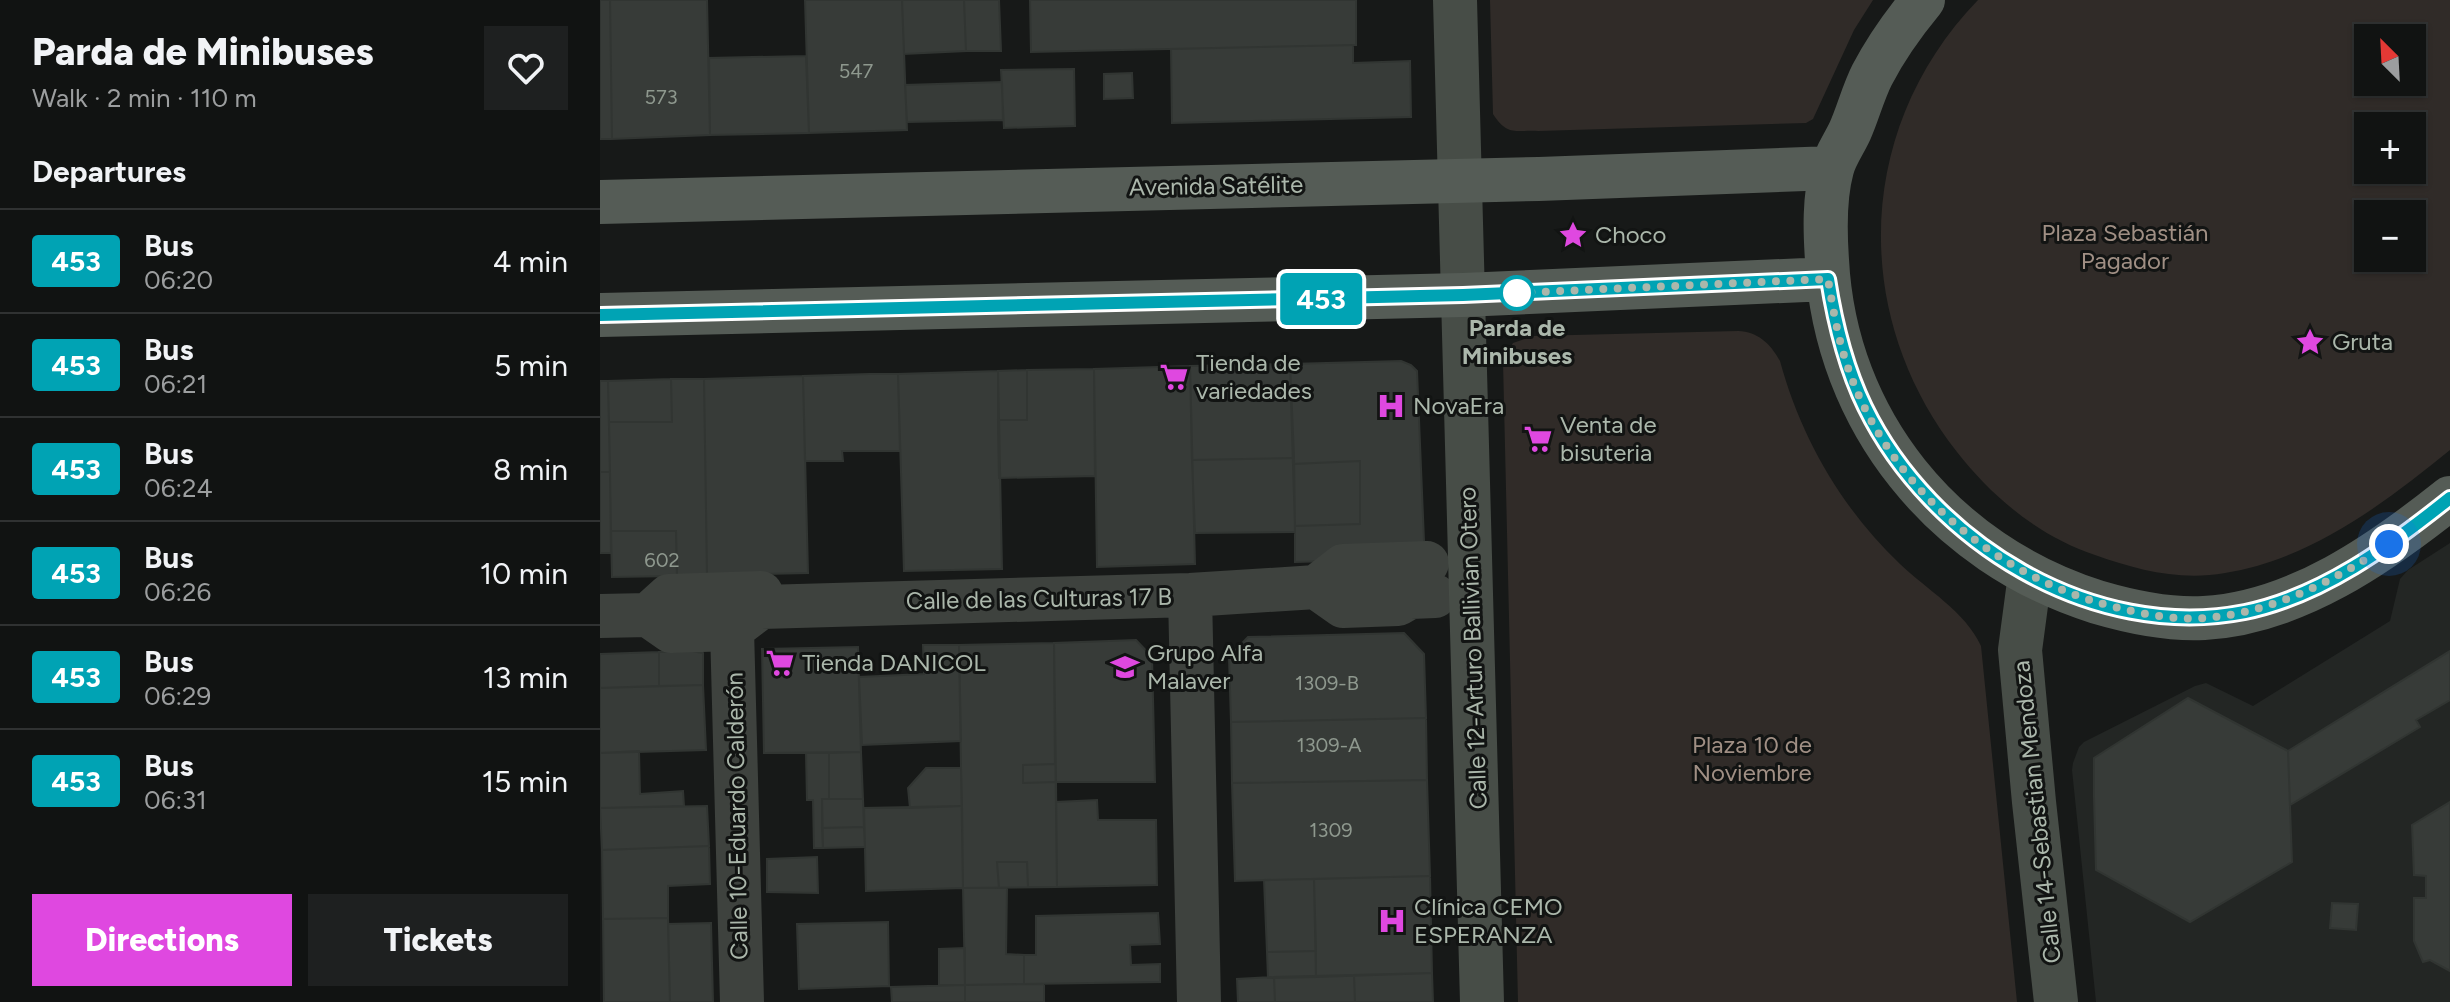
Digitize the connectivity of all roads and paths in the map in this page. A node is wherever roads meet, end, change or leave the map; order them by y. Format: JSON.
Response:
{"nodes":[{"id":1,"x":1455,"y":0,"type":"edge"},
{"id":2,"x":1923,"y":0,"type":"edge"},
{"id":3,"x":1832,"y":168,"type":"junction"},
{"id":4,"x":1461,"y":179,"type":"junction"},
{"id":5,"x":600,"y":202,"type":"edge"},
{"id":6,"x":1828,"y":279,"type":"junction"},
{"id":7,"x":1463,"y":295,"type":"junction"},
{"id":8,"x":600,"y":315,"type":"edge"},
{"id":9,"x":2450,"y":498,"type":"edge"},
{"id":10,"x":2030,"y":575,"type":"junction"},
{"id":11,"x":1431,"y":580,"type":"dead end"},
{"id":12,"x":1190,"y":595,"type":"junction"},
{"id":13,"x":752,"y":610,"type":"junction"},
{"id":14,"x":600,"y":616,"type":"edge"},
{"id":15,"x":742,"y":1002,"type":"edge"},
{"id":16,"x":1199,"y":1002,"type":"edge"},
{"id":17,"x":1482,"y":1002,"type":"edge"},
{"id":18,"x":2056,"y":1002,"type":"edge"}],
"edges":[{"from":1,"to":4,"type":"street"},
{"from":2,"to":3,"type":"main road"},
{"from":3,"to":4,"type":"main road","name":"Avenida Satélite"},
{"from":3,"to":6,"type":"main road"},
{"from":4,"to":5,"type":"main road","name":"Avenida Satélite"},
{"from":4,"to":7,"type":"street","name":"Calle 12-Arturo Ballivian Otero"},
{"from":6,"to":7,"type":"main road"},
{"from":6,"to":10,"type":"main road"},
{"from":7,"to":8,"type":"main road"},
{"from":7,"to":17,"type":"street","name":"Calle 12-Arturo Ballivian Otero"},
{"from":9,"to":10,"type":"main road"},
{"from":10,"to":18,"type":"street","name":"Calle 14-Sebastian Mendoza"},
{"from":11,"to":12,"type":"street","name":"Calle de las Culturas 17 B"},
{"from":12,"to":13,"type":"street","name":"Calle de las Culturas 17 B"},
{"from":12,"to":16,"type":"street"},
{"from":13,"to":14,"type":"street","name":"Calle de las Culturas 17 B"},
{"from":13,"to":15,"type":"street","name":"Calle 10-Eduardo Calderón"}]}
